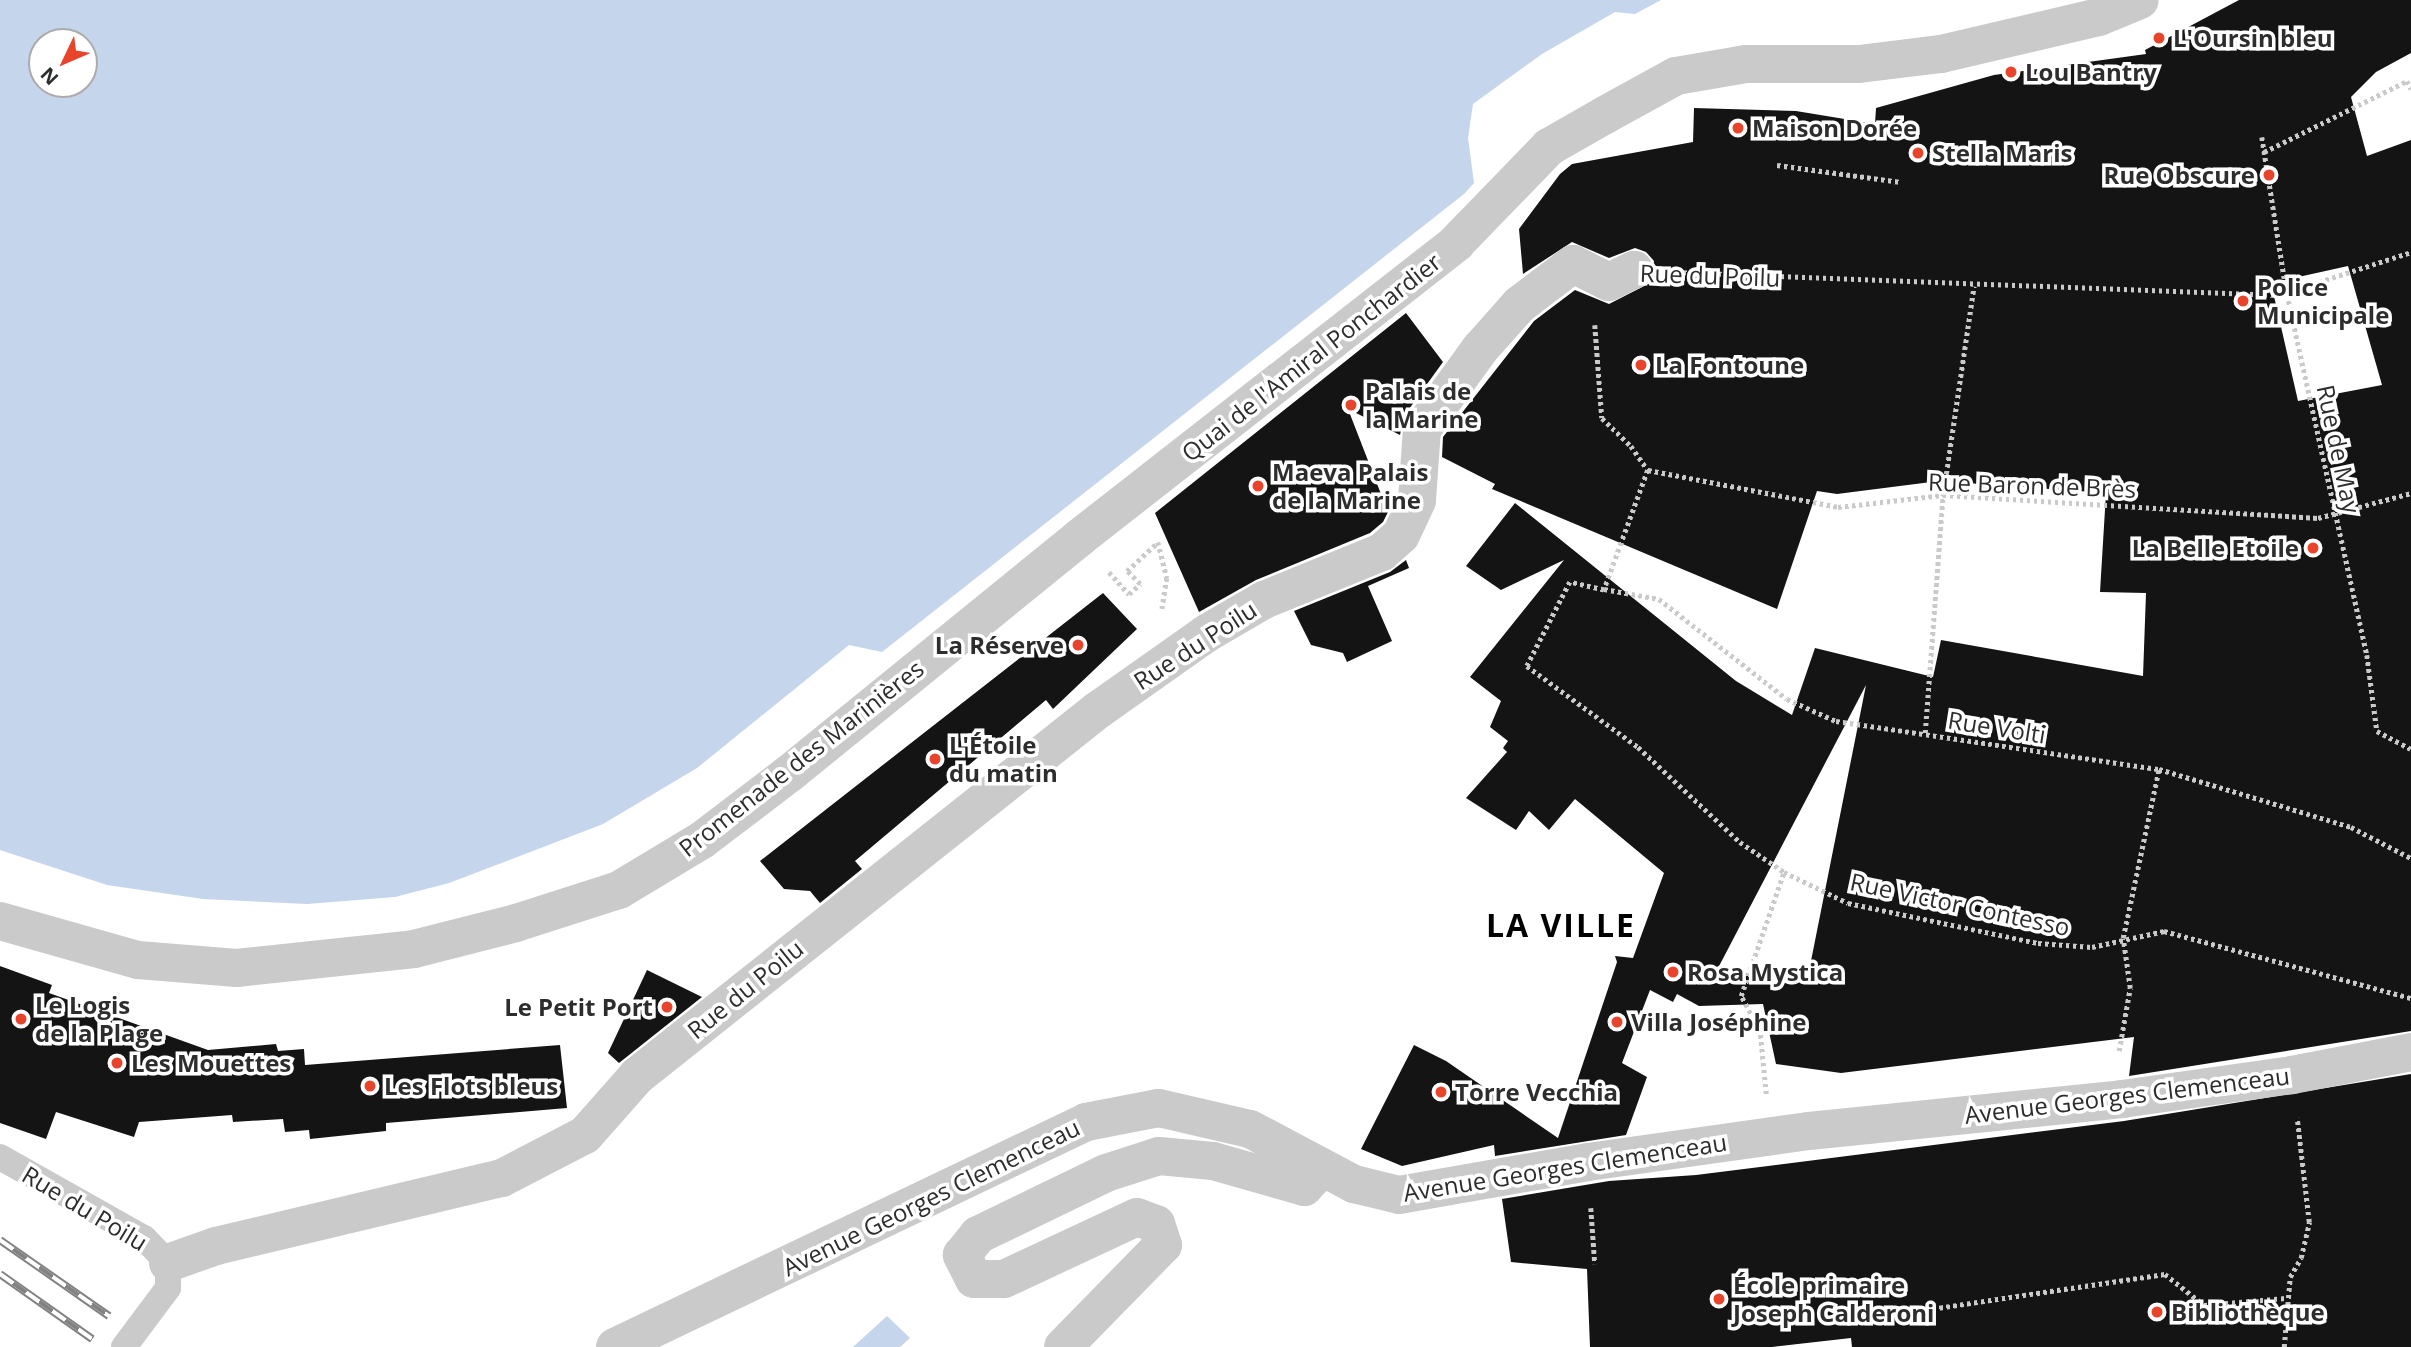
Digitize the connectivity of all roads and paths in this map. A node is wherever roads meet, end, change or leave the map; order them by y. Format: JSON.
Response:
{"nodes":[{"id":1,"x":2140,"y":0,"type":"edge"},
{"id":2,"x":2411,"y":89,"type":"edge"},
{"id":3,"x":2262,"y":137,"type":"dead end"},
{"id":4,"x":2264,"y":152,"type":"junction"},
{"id":5,"x":1777,"y":165,"type":"dead end"},
{"id":6,"x":1902,"y":182,"type":"dead end"},
{"id":7,"x":2411,"y":252,"type":"edge"},
{"id":8,"x":1634,"y":270,"type":"junction"},
{"id":9,"x":1974,"y":286,"type":"junction"},
{"id":10,"x":2287,"y":294,"type":"junction"},
{"id":11,"x":1648,"y":470,"type":"junction"},
{"id":12,"x":2411,"y":493,"type":"edge"},
{"id":13,"x":1943,"y":495,"type":"junction"},
{"id":14,"x":2334,"y":512,"type":"junction"},
{"id":15,"x":1079,"y":538,"type":"junction"},
{"id":16,"x":1604,"y":589,"type":"junction"},
{"id":17,"x":1161,"y":616,"type":"dead end"},
{"id":18,"x":1527,"y":666,"type":"joint"},
{"id":19,"x":1925,"y":733,"type":"junction"},
{"id":20,"x":2411,"y":749,"type":"edge"},
{"id":21,"x":2159,"y":769,"type":"junction"},
{"id":22,"x":2411,"y":858,"type":"edge"},
{"id":23,"x":1784,"y":872,"type":"junction"},
{"id":24,"x":0,"y":920,"type":"edge"},
{"id":25,"x":2123,"y":938,"type":"junction"},
{"id":26,"x":2411,"y":998,"type":"edge"},
{"id":27,"x":2122,"y":1051,"type":"dead end"},
{"id":28,"x":2411,"y":1052,"type":"edge"},
{"id":29,"x":2292,"y":1075,"type":"junction"},
{"id":30,"x":1809,"y":1131,"type":"junction"},
{"id":31,"x":0,"y":1157,"type":"edge"},
{"id":32,"x":1588,"y":1162,"type":"junction"},
{"id":33,"x":1321,"y":1168,"type":"junction"},
{"id":34,"x":168,"y":1263,"type":"junction"},
{"id":35,"x":1595,"y":1264,"type":"dead end"},
{"id":36,"x":2286,"y":1298,"type":"junction"},
{"id":37,"x":1884,"y":1316,"type":"dead end"},
{"id":38,"x":124,"y":1347,"type":"edge"},
{"id":39,"x":614,"y":1347,"type":"edge"},
{"id":40,"x":1063,"y":1347,"type":"edge"},
{"id":41,"x":2284,"y":1347,"type":"edge"}],
"edges":[{"from":1,"to":15,"type":"street","name":"Quai de l'Amiral Ponchardier"},
{"from":2,"to":4,"type":"path"},
{"from":3,"to":4,"type":"path","name":"Rue de May"},
{"from":4,"to":10,"type":"path","name":"Rue de May"},
{"from":5,"to":6,"type":"path"},
{"from":7,"to":10,"type":"path","name":"Rue du Poilu"},
{"from":8,"to":9,"type":"path","name":"Rue du Poilu"},
{"from":8,"to":11,"type":"path"},
{"from":8,"to":34,"type":"street","name":"Rue du Poilu"},
{"from":9,"to":10,"type":"path","name":"Rue du Poilu"},
{"from":9,"to":13,"type":"path"},
{"from":10,"to":14,"type":"path","name":"Rue de May"},
{"from":11,"to":13,"type":"path","name":"Rue Baron de Brès"},
{"from":11,"to":16,"type":"path"},
{"from":12,"to":14,"type":"path","name":"Rue Baron de Brès"},
{"from":13,"to":14,"type":"path","name":"Rue Baron de Brès"},
{"from":13,"to":19,"type":"path"},
{"from":14,"to":20,"type":"path","name":"Rue de May"},
{"from":15,"to":17,"type":"path"},
{"from":15,"to":24,"type":"street","name":"Promenade des Marinières"},
{"from":16,"to":18,"type":"path","name":"Rue Volti"},
{"from":16,"to":19,"type":"path","name":"Rue Volti"},
{"from":18,"to":23,"type":"path","name":"Rue Victor Contesso"},
{"from":19,"to":21,"type":"path","name":"Rue Volti"},
{"from":21,"to":22,"type":"path","name":"Rue Volti"},
{"from":21,"to":25,"type":"path"},
{"from":23,"to":25,"type":"path","name":"Rue Victor Contesso"},
{"from":23,"to":30,"type":"path"},
{"from":25,"to":26,"type":"path","name":"Rue Victor Contesso"},
{"from":25,"to":27,"type":"path"},
{"from":28,"to":29,"type":"street","name":"Avenue Georges Clemenceau"},
{"from":29,"to":30,"type":"street","name":"Avenue Georges Clemenceau"},
{"from":29,"to":36,"type":"path"},
{"from":30,"to":32,"type":"street","name":"Avenue Georges Clemenceau"},
{"from":31,"to":34,"type":"lane","name":"Rue du Poilu"},
{"from":32,"to":33,"type":"street","name":"Avenue Georges Clemenceau"},
{"from":32,"to":35,"type":"path"},
{"from":33,"to":39,"type":"street","name":"Avenue Georges Clemenceau"},
{"from":33,"to":40,"type":"street"},
{"from":34,"to":38,"type":"lane"},
{"from":36,"to":37,"type":"path"},
{"from":36,"to":41,"type":"path"}]}
